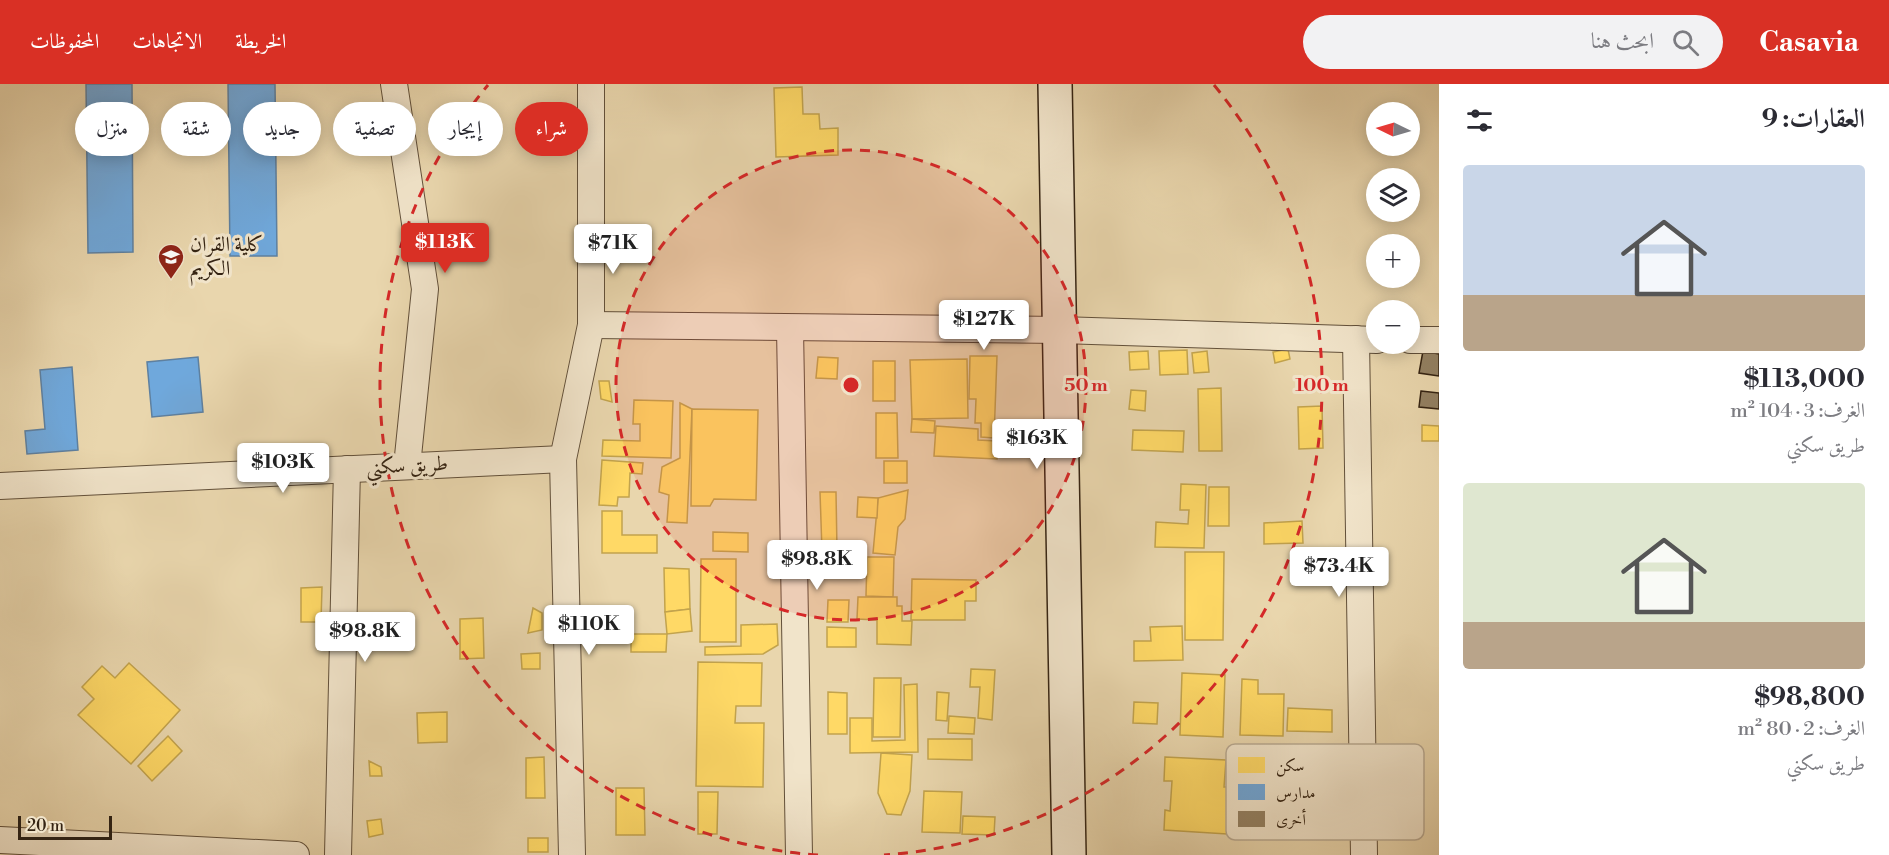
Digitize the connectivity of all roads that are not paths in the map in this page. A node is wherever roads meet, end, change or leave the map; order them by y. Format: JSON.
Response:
{"nodes":[{"id":1,"x":394,"y":84,"type":"edge"},
{"id":2,"x":591,"y":84,"type":"edge"},
{"id":3,"x":1055,"y":84,"type":"edge"},
{"id":4,"x":591,"y":325,"type":"junction"},
{"id":5,"x":790,"y":328,"type":"junction"},
{"id":6,"x":1060,"y":330,"type":"junction"},
{"id":7,"x":1366,"y":340,"type":"edge"},
{"id":8,"x":1420,"y":340,"type":"edge"},
{"id":9,"x":1439,"y":340,"type":"edge"},
{"id":10,"x":1367,"y":354,"type":"edge"},
{"id":11,"x":563,"y":459,"type":"junction"},
{"id":12,"x":406,"y":466,"type":"junction"},
{"id":13,"x":347,"y":469,"type":"junction"},
{"id":14,"x":0,"y":486,"type":"edge"},
{"id":15,"x":1365,"y":744,"type":"edge"},
{"id":16,"x":0,"y":840,"type":"edge"},
{"id":17,"x":1365,"y":840,"type":"edge"},
{"id":18,"x":296,"y":855,"type":"edge"},
{"id":19,"x":338,"y":855,"type":"edge"},
{"id":20,"x":572,"y":855,"type":"edge"},
{"id":21,"x":800,"y":855,"type":"edge"},
{"id":22,"x":1070,"y":855,"type":"edge"},
{"id":23,"x":1365,"y":855,"type":"edge"}],
"edges":[{"from":1,"to":12,"type":"street"},
{"from":2,"to":4,"type":"street"},
{"from":3,"to":6,"type":"street"},
{"from":4,"to":5,"type":"street"},
{"from":4,"to":11,"type":"street"},
{"from":5,"to":6,"type":"street"},
{"from":5,"to":21,"type":"street"},
{"from":6,"to":7,"type":"street"},
{"from":6,"to":22,"type":"street"},
{"from":8,"to":9,"type":"street"},
{"from":10,"to":15,"type":"street"},
{"from":11,"to":12,"type":"street","name":"طريق سكني"},
{"from":11,"to":20,"type":"street"},
{"from":12,"to":13,"type":"street","name":"طريق سكني"},
{"from":13,"to":14,"type":"street","name":"طريق سكني"},
{"from":13,"to":19,"type":"street"},
{"from":16,"to":18,"type":"street"},
{"from":17,"to":23,"type":"street"}]}
